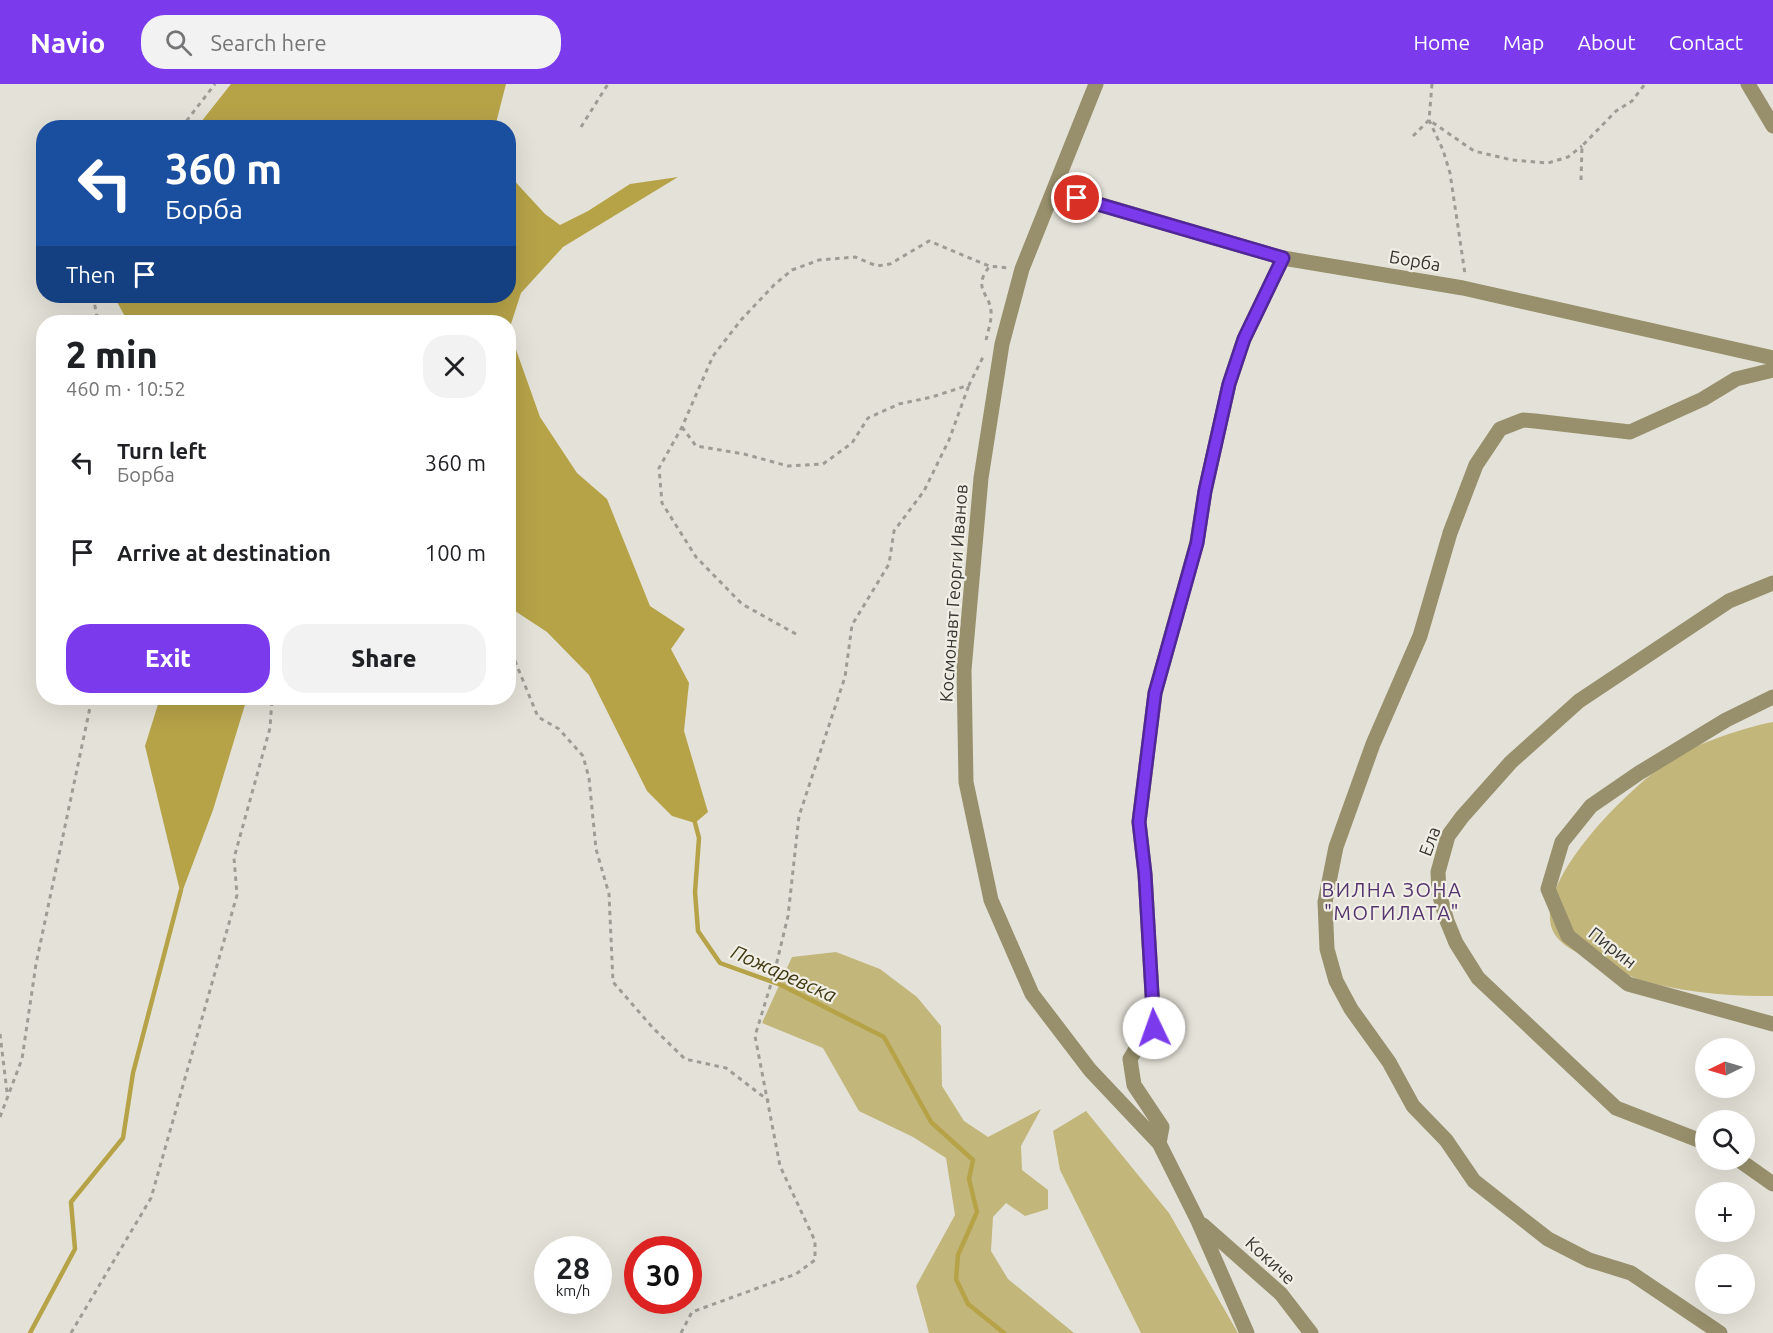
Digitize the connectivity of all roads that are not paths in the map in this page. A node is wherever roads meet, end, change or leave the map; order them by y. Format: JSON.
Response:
{"nodes":[{"id":1,"x":1096,"y":84,"type":"edge"},
{"id":2,"x":1748,"y":84,"type":"edge"},
{"id":3,"x":1773,"y":126,"type":"edge"},
{"id":4,"x":1054,"y":191,"type":"junction"},
{"id":5,"x":1283,"y":258,"type":"junction"},
{"id":6,"x":1773,"y":358,"type":"edge"},
{"id":7,"x":1773,"y":369,"type":"edge"},
{"id":8,"x":1773,"y":583,"type":"edge"},
{"id":9,"x":1773,"y":697,"type":"edge"},
{"id":10,"x":1773,"y":1024,"type":"edge"},
{"id":11,"x":1695,"y":1139,"type":"edge"},
{"id":12,"x":1159,"y":1143,"type":"junction"},
{"id":13,"x":1753,"y":1170,"type":"edge"},
{"id":14,"x":1773,"y":1184,"type":"edge"},
{"id":15,"x":1198,"y":1221,"type":"junction"},
{"id":16,"x":1247,"y":1333,"type":"edge"},
{"id":17,"x":1311,"y":1333,"type":"edge"},
{"id":18,"x":1720,"y":1333,"type":"edge"}],
"edges":[{"from":1,"to":4,"type":"street","name":"Космонавт Георги Иванов"},
{"from":2,"to":3,"type":"street"},
{"from":4,"to":5,"type":"street","name":"Борба"},
{"from":4,"to":12,"type":"street","name":"Космонавт Георги Иванов"},
{"from":5,"to":6,"type":"street","name":"Борба"},
{"from":5,"to":12,"type":"street"},
{"from":7,"to":18,"type":"street"},
{"from":8,"to":11,"type":"street","name":"Ела"},
{"from":9,"to":10,"type":"street","name":"Пирин"},
{"from":12,"to":15,"type":"street","name":"Космонавт Георги Иванов"},
{"from":13,"to":14,"type":"street"},
{"from":15,"to":16,"type":"street","name":"Космонавт Георги Иванов"},
{"from":15,"to":17,"type":"street","name":"Кокиче"}]}
